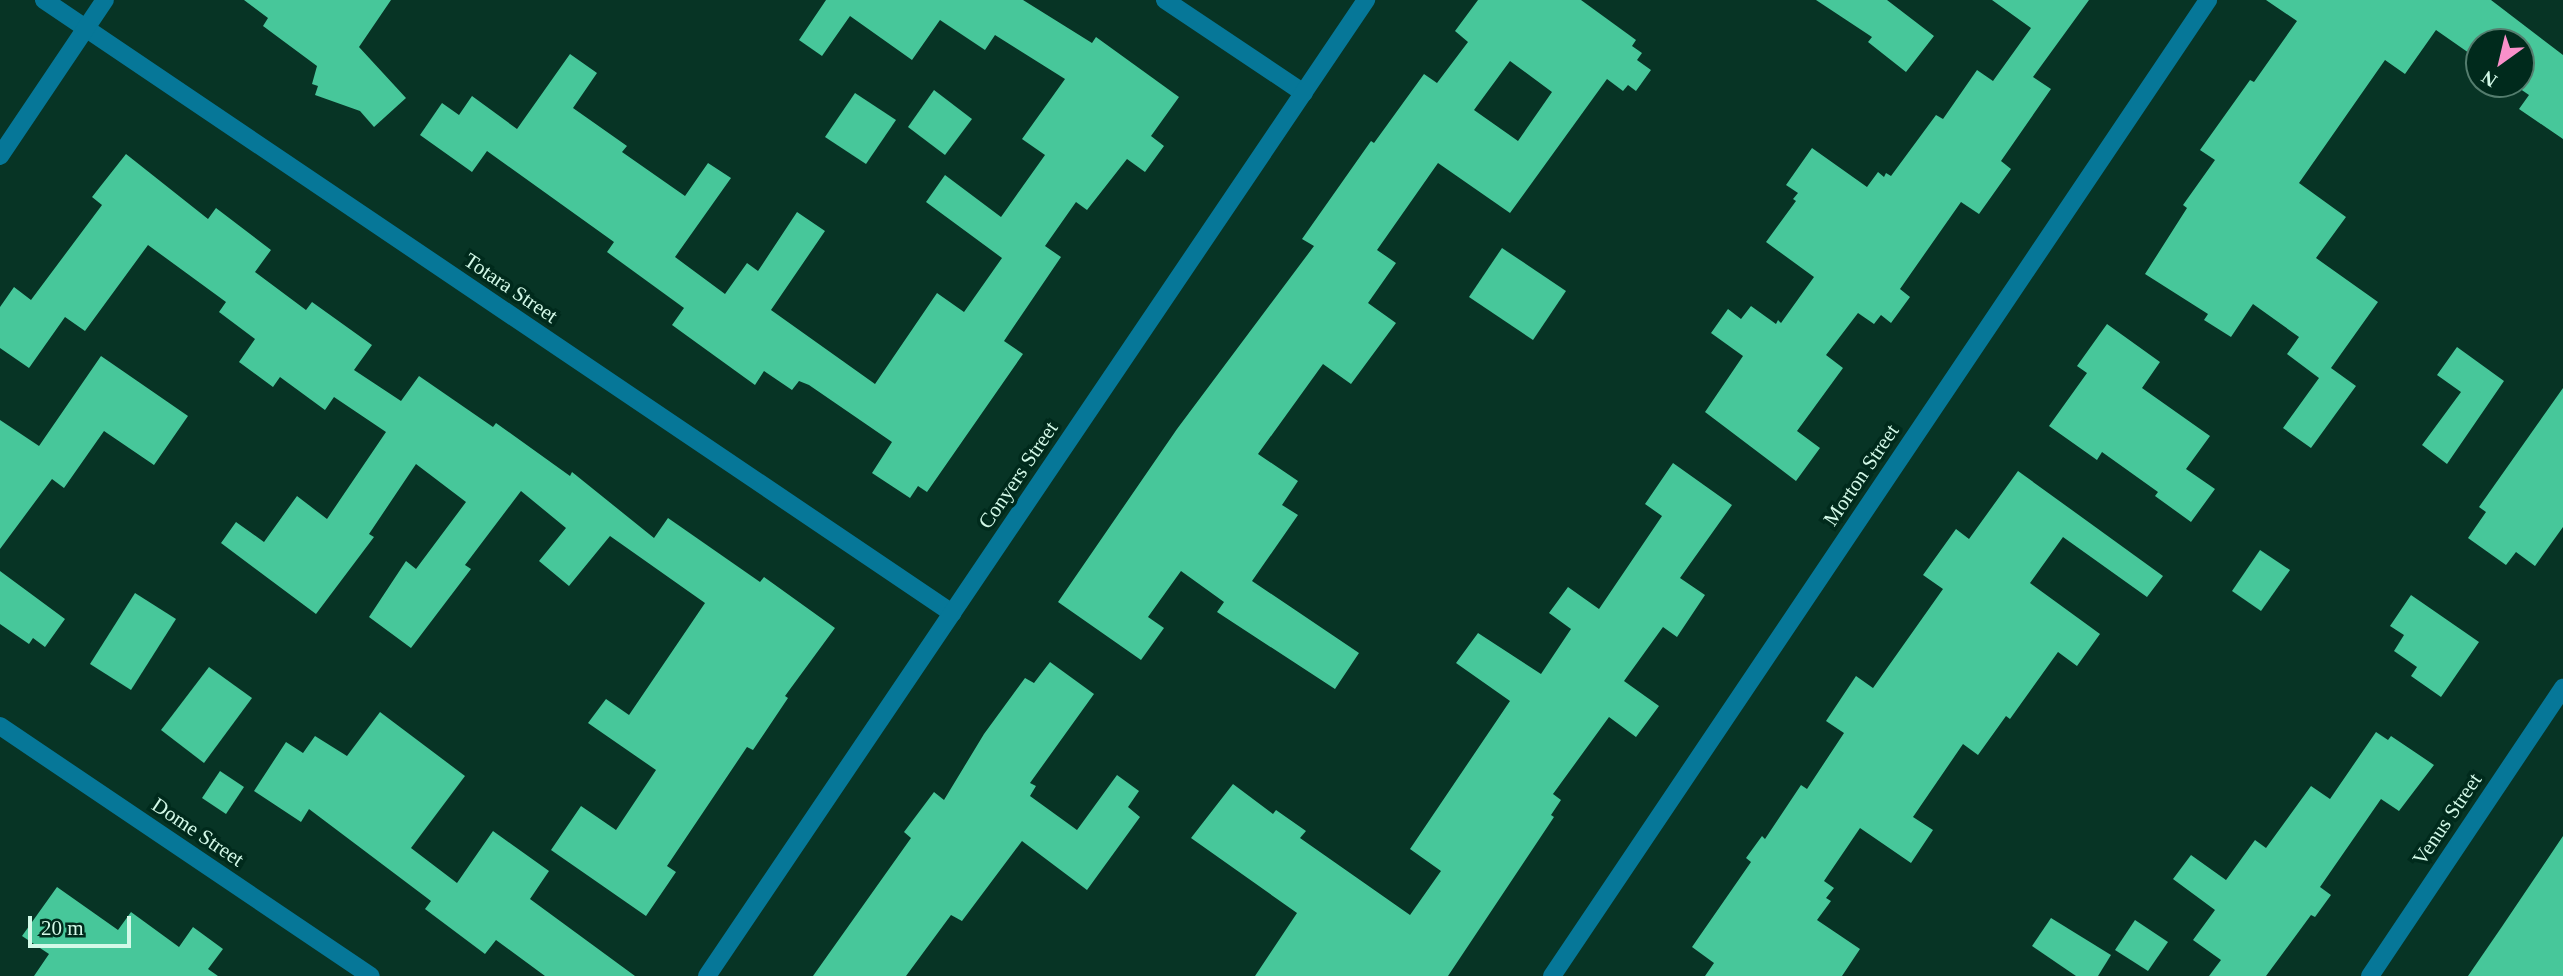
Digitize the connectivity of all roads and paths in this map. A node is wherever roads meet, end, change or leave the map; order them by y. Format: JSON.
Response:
{"nodes":[{"id":1,"x":44,"y":0,"type":"edge"},
{"id":2,"x":105,"y":0,"type":"edge"},
{"id":3,"x":1165,"y":0,"type":"edge"},
{"id":4,"x":1366,"y":0,"type":"edge"},
{"id":5,"x":2208,"y":0,"type":"edge"},
{"id":6,"x":86,"y":29,"type":"junction"},
{"id":7,"x":1304,"y":93,"type":"junction"},
{"id":8,"x":0,"y":156,"type":"edge"},
{"id":9,"x":952,"y":613,"type":"junction"},
{"id":10,"x":2563,"y":688,"type":"edge"},
{"id":11,"x":0,"y":726,"type":"edge"},
{"id":12,"x":370,"y":976,"type":"edge"},
{"id":13,"x":707,"y":976,"type":"edge"},
{"id":14,"x":1552,"y":976,"type":"edge"},
{"id":15,"x":2370,"y":976,"type":"edge"}],
"edges":[{"from":1,"to":6,"type":"street","name":"Totara Street"},
{"from":2,"to":6,"type":"street"},
{"from":3,"to":7,"type":"street"},
{"from":4,"to":7,"type":"street","name":"Conyers Street"},
{"from":5,"to":14,"type":"street","name":"Morton Street"},
{"from":6,"to":8,"type":"street"},
{"from":6,"to":9,"type":"street","name":"Totara Street"},
{"from":7,"to":9,"type":"street","name":"Conyers Street"},
{"from":9,"to":13,"type":"street","name":"Conyers Street"},
{"from":10,"to":15,"type":"street","name":"Venus Street"},
{"from":11,"to":12,"type":"street","name":"Dome Street"}]}
